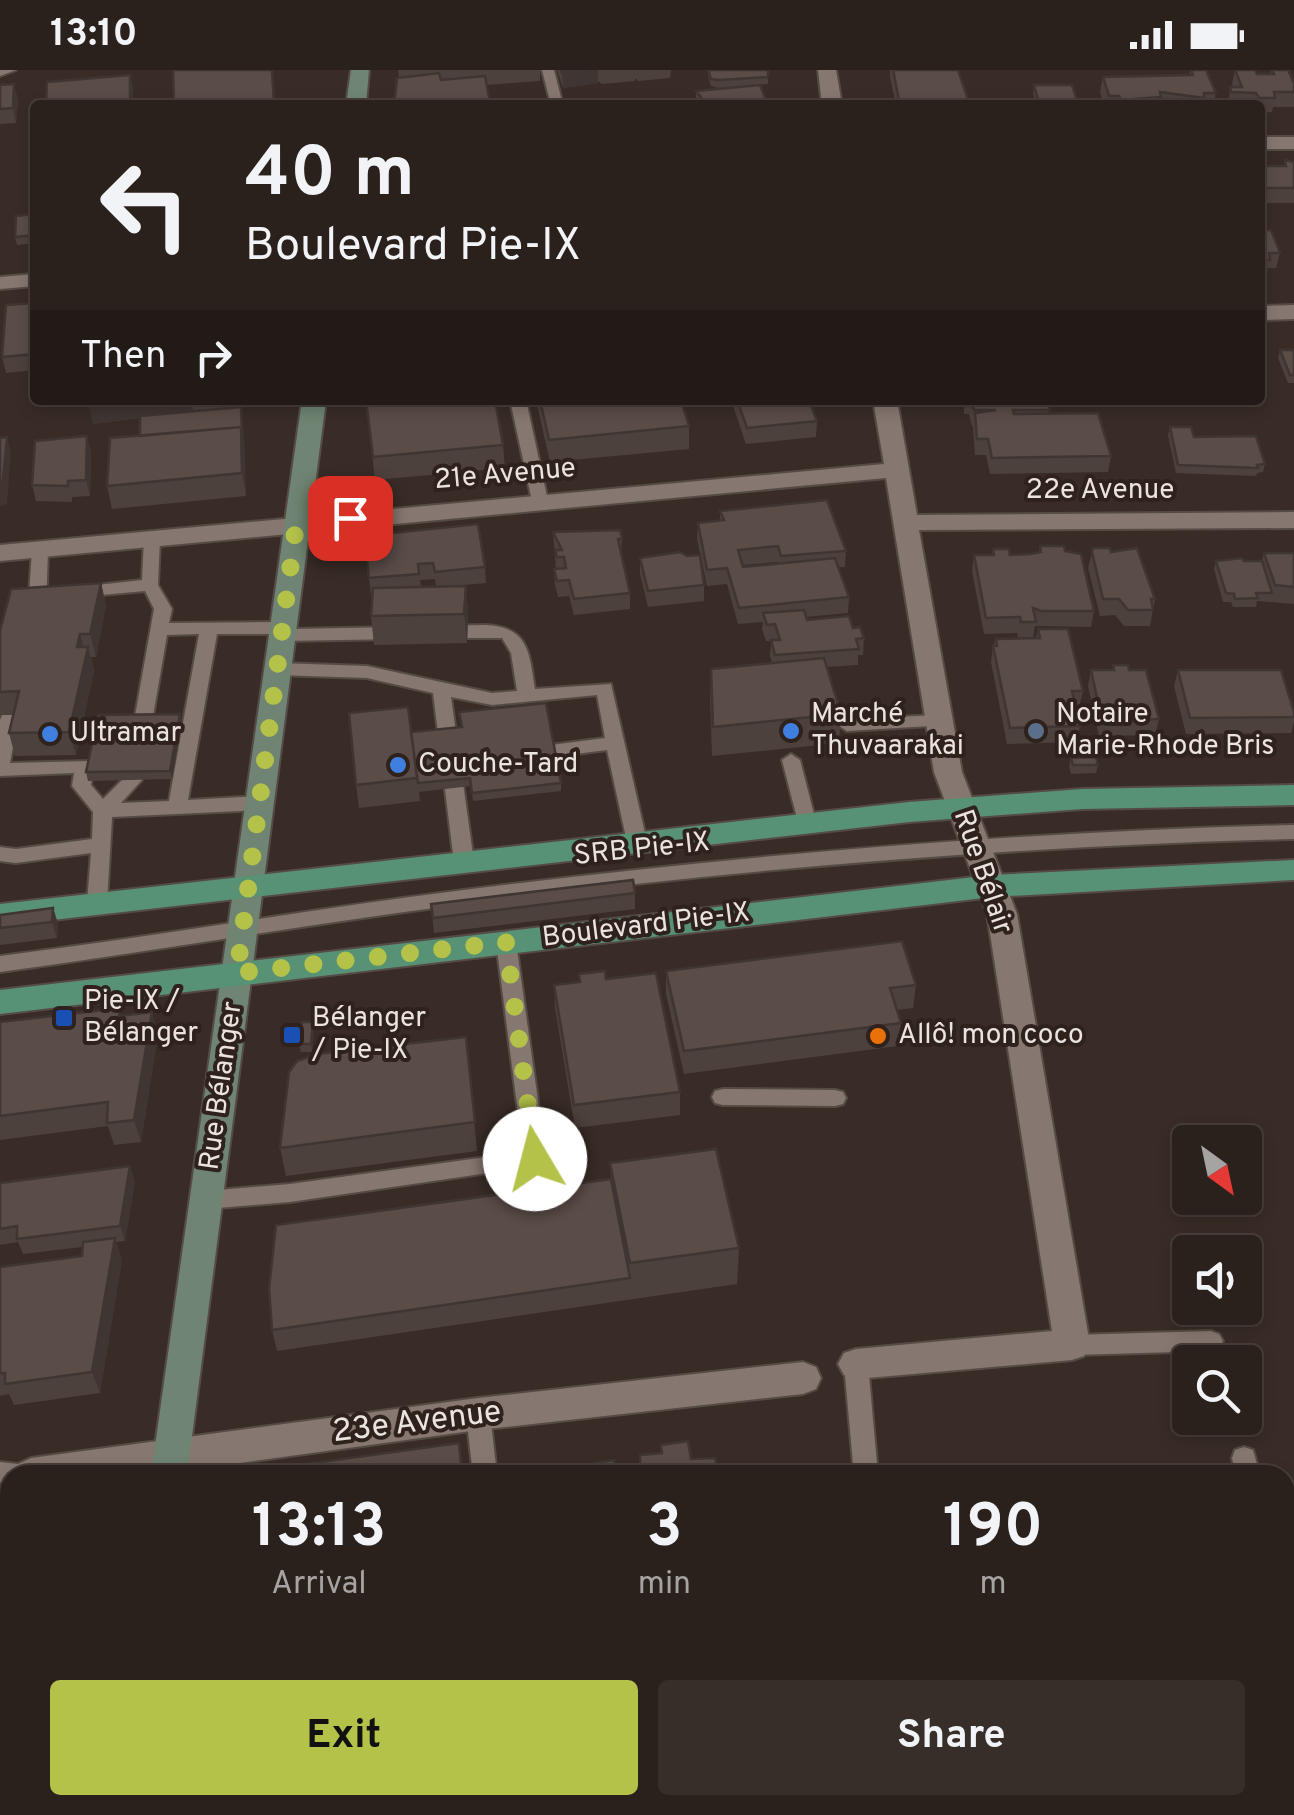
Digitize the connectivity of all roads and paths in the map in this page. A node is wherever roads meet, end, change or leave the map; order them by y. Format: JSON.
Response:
{"nodes":[{"id":1,"x":360,"y":70,"type":"edge"},
{"id":2,"x":548,"y":70,"type":"edge"},
{"id":3,"x":827,"y":70,"type":"edge"},
{"id":4,"x":357,"y":100,"type":"edge"},
{"id":5,"x":556,"y":100,"type":"edge"},
{"id":6,"x":831,"y":100,"type":"edge"},
{"id":7,"x":1294,"y":142,"type":"edge"},
{"id":8,"x":1265,"y":143,"type":"edge"},
{"id":9,"x":30,"y":280,"type":"edge"},
{"id":10,"x":0,"y":282,"type":"edge"},
{"id":11,"x":1294,"y":312,"type":"edge"},
{"id":12,"x":1265,"y":313,"type":"edge"},
{"id":13,"x":313,"y":405,"type":"edge"},
{"id":14,"x":519,"y":405,"type":"edge"},
{"id":15,"x":886,"y":405,"type":"edge"},
{"id":16,"x":896,"y":470,"type":"junction"},
{"id":17,"x":540,"y":502,"type":"junction"},
{"id":18,"x":1294,"y":520,"type":"edge"},
{"id":19,"x":906,"y":523,"type":"junction"},
{"id":20,"x":296,"y":525,"type":"junction"},
{"id":21,"x":152,"y":539,"type":"junction"},
{"id":22,"x":40,"y":550,"type":"junction"},
{"id":23,"x":0,"y":554,"type":"edge"},
{"id":24,"x":150,"y":585,"type":"junction"},
{"id":25,"x":160,"y":629,"type":"junction"},
{"id":26,"x":209,"y":629,"type":"junction"},
{"id":27,"x":283,"y":632,"type":"junction"},
{"id":28,"x":278,"y":670,"type":"junction"},
{"id":29,"x":441,"y":689,"type":"junction"},
{"id":30,"x":528,"y":695,"type":"junction"},
{"id":31,"x":10,"y":715,"type":"edge"},
{"id":32,"x":940,"y":721,"type":"junction"},
{"id":33,"x":846,"y":725,"type":"dead end"},
{"id":34,"x":615,"y":743,"type":"junction"},
{"id":35,"x":502,"y":757,"type":"edge"},
{"id":36,"x":790,"y":760,"type":"edge"},
{"id":37,"x":0,"y":767,"type":"edge"},
{"id":38,"x":1294,"y":794,"type":"edge"},
{"id":39,"x":259,"y":802,"type":"junction"},
{"id":40,"x":178,"y":805,"type":"junction"},
{"id":41,"x":960,"y":807,"type":"junction"},
{"id":42,"x":103,"y":810,"type":"junction"},
{"id":43,"x":807,"y":822,"type":"junction"},
{"id":44,"x":1294,"y":832,"type":"edge"},
{"id":45,"x":637,"y":842,"type":"junction"},
{"id":46,"x":101,"y":845,"type":"junction"},
{"id":47,"x":976,"y":845,"type":"junction"},
{"id":48,"x":0,"y":854,"type":"edge"},
{"id":49,"x":464,"y":862,"type":"junction"},
{"id":50,"x":1294,"y":870,"type":"edge"},
{"id":51,"x":248,"y":886,"type":"junction"},
{"id":52,"x":992,"y":886,"type":"junction"},
{"id":53,"x":97,"y":904,"type":"junction"},
{"id":54,"x":0,"y":915,"type":"edge"},
{"id":55,"x":243,"y":928,"type":"junction"},
{"id":56,"x":506,"y":942,"type":"junction"},
{"id":57,"x":0,"y":964,"type":"edge"},
{"id":58,"x":237,"y":973,"type":"junction"},
{"id":59,"x":0,"y":1002,"type":"edge"},
{"id":60,"x":723,"y":1097,"type":"dead end"},
{"id":61,"x":835,"y":1098,"type":"dead end"},
{"id":62,"x":206,"y":1200,"type":"junction"},
{"id":63,"x":1210,"y":1341,"type":"dead end"},
{"id":64,"x":1072,"y":1345,"type":"junction"},
{"id":65,"x":856,"y":1364,"type":"joint"},
{"id":66,"x":803,"y":1378,"type":"dead end"},
{"id":67,"x":478,"y":1414,"type":"junction"},
{"id":68,"x":170,"y":1465,"type":"edge"},
{"id":69,"x":484,"y":1465,"type":"edge"},
{"id":70,"x":865,"y":1465,"type":"edge"}],
"edges":[{"from":1,"to":4,"type":"street"},
{"from":2,"to":5,"type":"lane"},
{"from":3,"to":6,"type":"street"},
{"from":7,"to":8,"type":"street"},
{"from":9,"to":10,"type":"street"},
{"from":11,"to":12,"type":"street"},
{"from":13,"to":20,"type":"street","name":"Rue Bélanger"},
{"from":14,"to":17,"type":"lane"},
{"from":15,"to":16,"type":"street","name":"Rue Bélair"},
{"from":16,"to":17,"type":"street","name":"21e Avenue"},
{"from":16,"to":19,"type":"street","name":"Rue Bélair"},
{"from":17,"to":20,"type":"street","name":"21e Avenue"},
{"from":18,"to":19,"type":"street","name":"22e Avenue"},
{"from":19,"to":32,"type":"street","name":"Rue Bélair"},
{"from":20,"to":21,"type":"street","name":"21e Avenue"},
{"from":20,"to":27,"type":"street","name":"Rue Bélanger"},
{"from":21,"to":22,"type":"street","name":"21e Avenue"},
{"from":21,"to":24,"type":"lane"},
{"from":22,"to":23,"type":"street","name":"21e Avenue"},
{"from":22,"to":24,"type":"lane"},
{"from":24,"to":25,"type":"lane"},
{"from":25,"to":26,"type":"lane"},
{"from":25,"to":42,"type":"lane"},
{"from":26,"to":27,"type":"lane"},
{"from":26,"to":40,"type":"lane"},
{"from":27,"to":28,"type":"street","name":"Rue Bélanger"},
{"from":27,"to":30,"type":"lane"},
{"from":28,"to":29,"type":"lane"},
{"from":28,"to":39,"type":"street","name":"Rue Bélanger"},
{"from":29,"to":30,"type":"lane"},
{"from":29,"to":49,"type":"lane"},
{"from":30,"to":34,"type":"lane"},
{"from":31,"to":37,"type":"lane"},
{"from":32,"to":33,"type":"lane"},
{"from":32,"to":41,"type":"street","name":"Rue Bélair"},
{"from":34,"to":35,"type":"lane"},
{"from":34,"to":45,"type":"lane"},
{"from":36,"to":43,"type":"lane"},
{"from":37,"to":42,"type":"lane"},
{"from":38,"to":41,"type":"main road"},
{"from":39,"to":40,"type":"lane"},
{"from":39,"to":51,"type":"street","name":"Rue Bélanger"},
{"from":40,"to":42,"type":"lane"},
{"from":41,"to":43,"type":"main road"},
{"from":41,"to":47,"type":"street","name":"Rue Bélair"},
{"from":42,"to":46,"type":"lane"},
{"from":43,"to":45,"type":"main road"},
{"from":44,"to":47,"type":"lane","name":"SRB Pie-IX"},
{"from":45,"to":49,"type":"main road"},
{"from":46,"to":48,"type":"lane"},
{"from":46,"to":53,"type":"lane"},
{"from":47,"to":52,"type":"street","name":"Rue Bélair"},
{"from":47,"to":55,"type":"lane","name":"SRB Pie-IX"},
{"from":49,"to":51,"type":"main road"},
{"from":50,"to":52,"type":"main road","name":"Boulevard Pie-IX"},
{"from":51,"to":53,"type":"main road"},
{"from":51,"to":55,"type":"street","name":"Rue Bélanger"},
{"from":52,"to":56,"type":"main road","name":"Boulevard Pie-IX"},
{"from":52,"to":64,"type":"street","name":"Rue Bélair"},
{"from":53,"to":54,"type":"main road"},
{"from":55,"to":57,"type":"lane","name":"SRB Pie-IX"},
{"from":55,"to":58,"type":"street","name":"Rue Bélanger"},
{"from":56,"to":58,"type":"main road","name":"Boulevard Pie-IX"},
{"from":56,"to":62,"type":"lane"},
{"from":58,"to":59,"type":"main road","name":"Boulevard Pie-IX"},
{"from":58,"to":62,"type":"street","name":"Rue Bélanger"},
{"from":60,"to":61,"type":"lane"},
{"from":62,"to":68,"type":"street","name":"Rue Bélanger"},
{"from":63,"to":64,"type":"lane"},
{"from":64,"to":65,"type":"street"},
{"from":65,"to":70,"type":"lane"},
{"from":66,"to":67,"type":"street","name":"23e Avenue"},
{"from":67,"to":68,"type":"street","name":"23e Avenue"},
{"from":67,"to":69,"type":"lane"}]}
